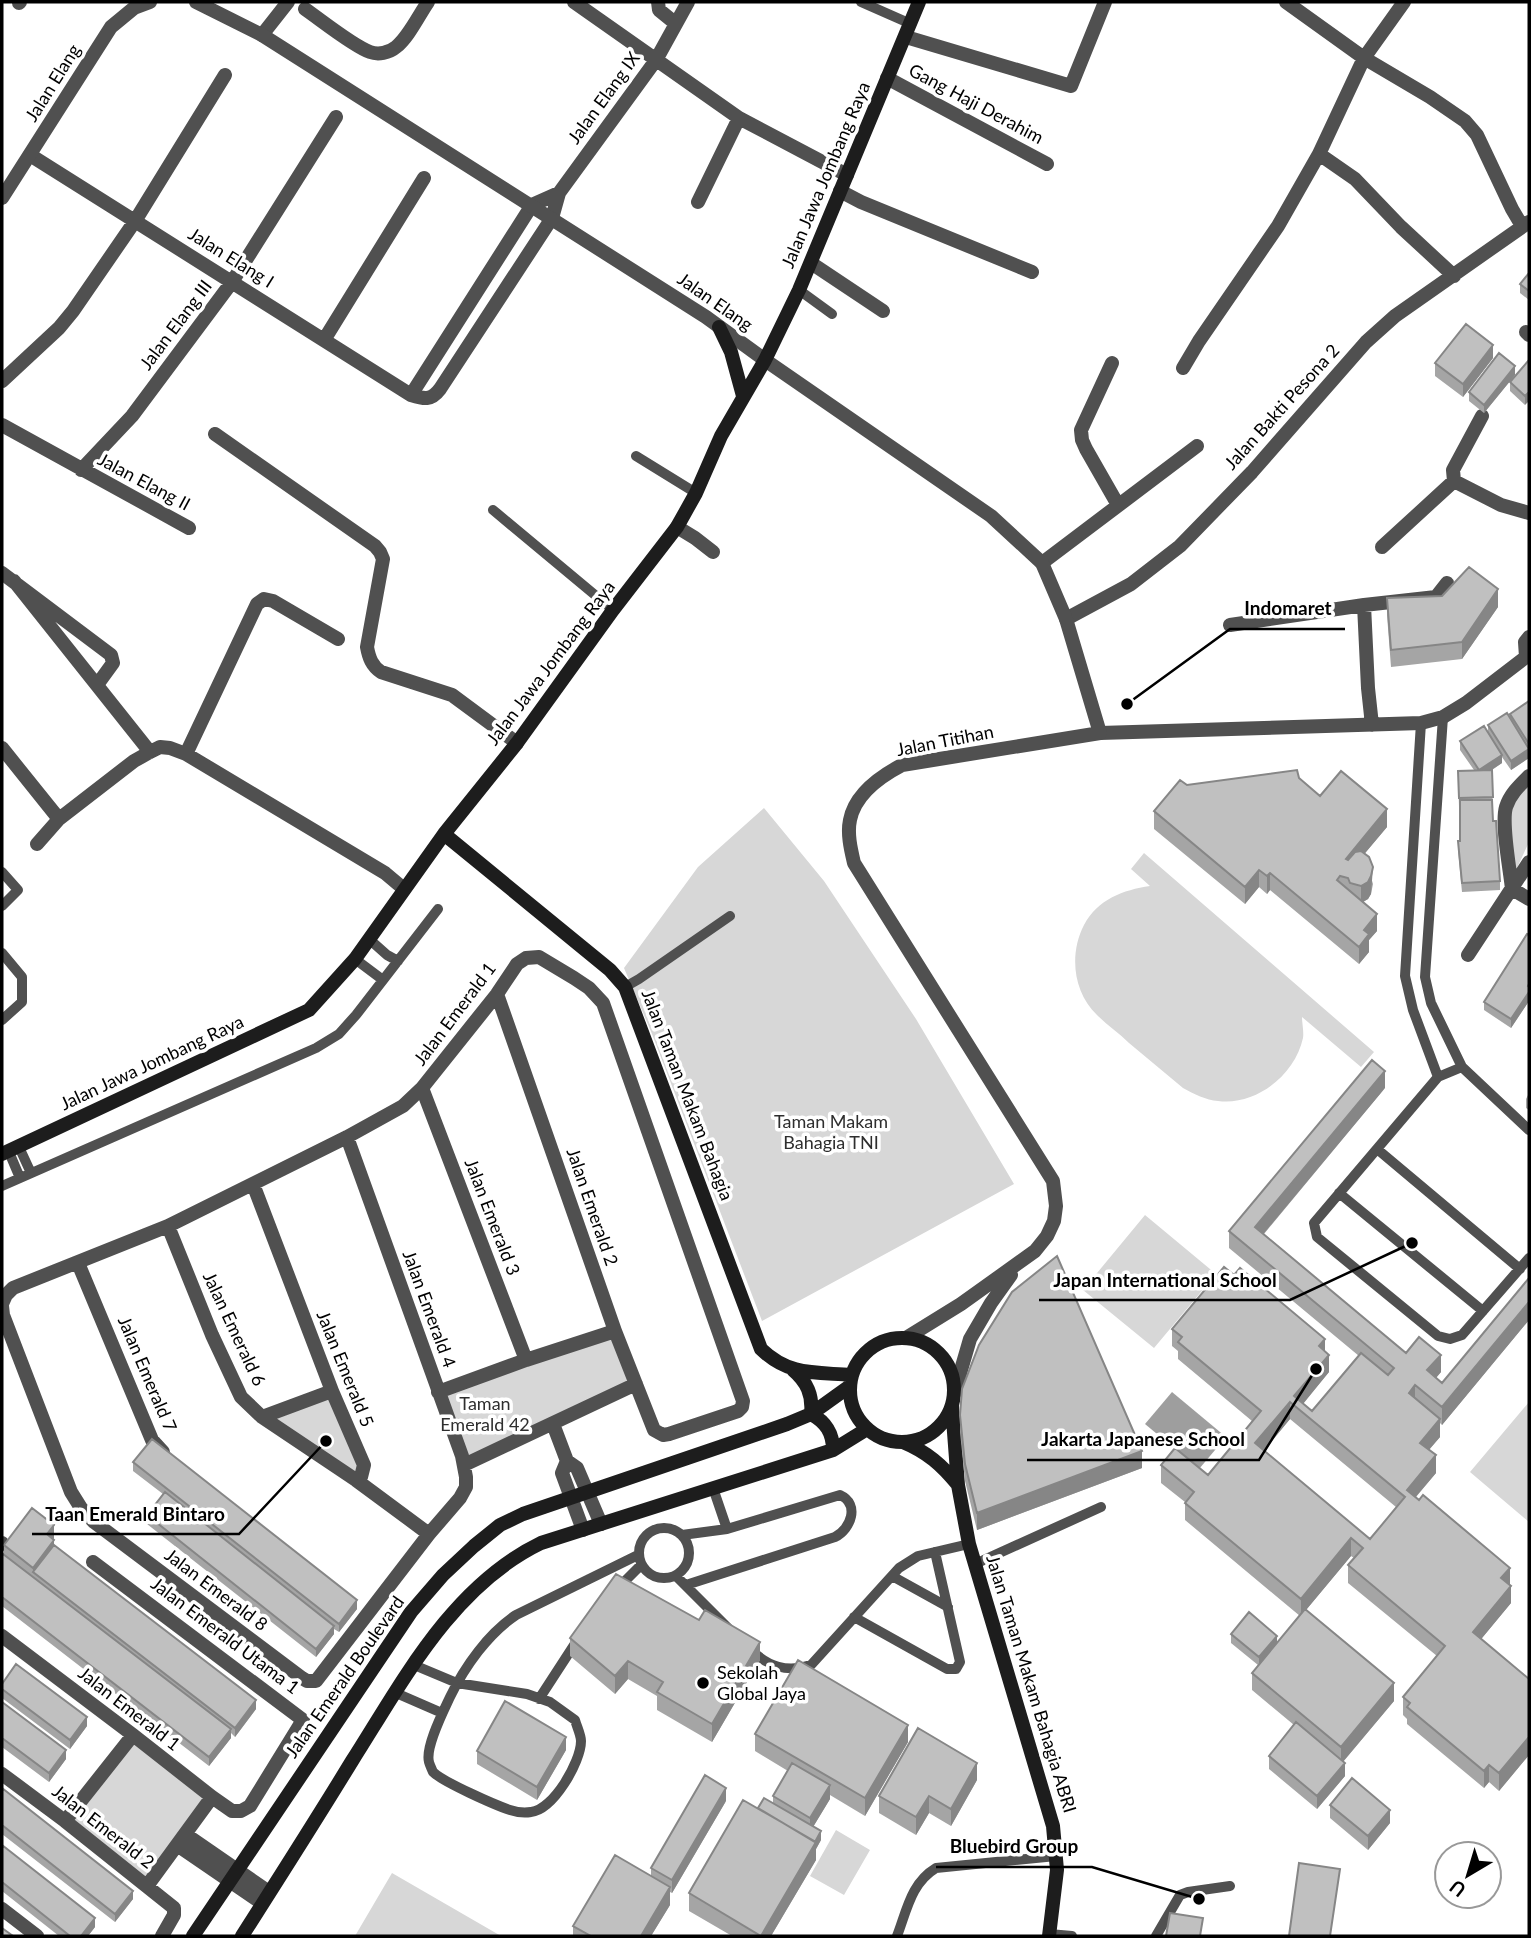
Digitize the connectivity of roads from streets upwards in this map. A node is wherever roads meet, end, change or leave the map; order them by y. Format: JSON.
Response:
{"nodes":[{"id":1,"x":150,"y":2,"type":"edge"},
{"id":2,"x":196,"y":2,"type":"edge"},
{"id":3,"x":288,"y":2,"type":"edge"},
{"id":4,"x":428,"y":2,"type":"edge"},
{"id":5,"x":575,"y":2,"type":"edge"},
{"id":6,"x":658,"y":2,"type":"edge"},
{"id":7,"x":688,"y":2,"type":"edge"},
{"id":8,"x":919,"y":2,"type":"edge"},
{"id":9,"x":1105,"y":2,"type":"edge"},
{"id":10,"x":1286,"y":2,"type":"edge"},
{"id":11,"x":1404,"y":2,"type":"edge"},
{"id":12,"x":305,"y":9,"type":"dead end"},
{"id":13,"x":675,"y":23,"type":"junction"},
{"id":14,"x":908,"y":31,"type":"junction"},
{"id":15,"x":262,"y":35,"type":"junction"},
{"id":16,"x":1364,"y":58,"type":"junction"},
{"id":17,"x":656,"y":61,"type":"junction"},
{"id":18,"x":225,"y":75,"type":"dead end"},
{"id":19,"x":887,"y":78,"type":"junction"},
{"id":20,"x":337,"y":117,"type":"dead end"},
{"id":21,"x":739,"y":118,"type":"junction"},
{"id":22,"x":1319,"y":154,"type":"junction"},
{"id":23,"x":30,"y":155,"type":"junction"},
{"id":24,"x":1047,"y":164,"type":"dead end"},
{"id":25,"x":847,"y":175,"type":"junction"},
{"id":26,"x":424,"y":178,"type":"dead end"},
{"id":27,"x":6,"y":182,"type":"edge"},
{"id":28,"x":840,"y":191,"type":"junction"},
{"id":29,"x":559,"y":193,"type":"junction"},
{"id":30,"x":2,"y":198,"type":"edge"},
{"id":31,"x":698,"y":202,"type":"dead end"},
{"id":32,"x":533,"y":205,"type":"junction"},
{"id":33,"x":552,"y":218,"type":"junction"},
{"id":34,"x":135,"y":221,"type":"junction"},
{"id":35,"x":1526,"y":224,"type":"edge"},
{"id":36,"x":811,"y":263,"type":"junction"},
{"id":37,"x":1032,"y":272,"type":"dead end"},
{"id":38,"x":1454,"y":276,"type":"junction"},
{"id":39,"x":232,"y":282,"type":"junction"},
{"id":40,"x":883,"y":311,"type":"dead end"},
{"id":41,"x":719,"y":327,"type":"junction"},
{"id":42,"x":324,"y":340,"type":"junction"},
{"id":43,"x":765,"y":360,"type":"junction"},
{"id":44,"x":1112,"y":363,"type":"dead end"},
{"id":45,"x":1183,"y":368,"type":"dead end"},
{"id":46,"x":2,"y":381,"type":"edge"},
{"id":47,"x":411,"y":395,"type":"junction"},
{"id":48,"x":743,"y":396,"type":"junction"},
{"id":49,"x":1482,"y":416,"type":"edge"},
{"id":50,"x":2,"y":425,"type":"edge"},
{"id":51,"x":215,"y":434,"type":"dead end"},
{"id":52,"x":1197,"y":446,"type":"dead end"},
{"id":53,"x":81,"y":470,"type":"junction"},
{"id":54,"x":1454,"y":481,"type":"junction"},
{"id":55,"x":1118,"y":505,"type":"junction"},
{"id":56,"x":1529,"y":513,"type":"edge"},
{"id":57,"x":677,"y":527,"type":"junction"},
{"id":58,"x":189,"y":528,"type":"dead end"},
{"id":59,"x":1382,"y":547,"type":"dead end"},
{"id":60,"x":713,"y":552,"type":"dead end"},
{"id":61,"x":1042,"y":563,"type":"junction"},
{"id":62,"x":8,"y":577,"type":"edge"},
{"id":63,"x":1447,"y":583,"type":"dead end"},
{"id":64,"x":1364,"y":605,"type":"junction"},
{"id":65,"x":1066,"y":619,"type":"junction"},
{"id":66,"x":1230,"y":625,"type":"dead end"},
{"id":67,"x":1529,"y":637,"type":"edge"},
{"id":68,"x":338,"y":639,"type":"dead end"},
{"id":69,"x":1527,"y":657,"type":"edge"},
{"id":70,"x":97,"y":685,"type":"junction"},
{"id":71,"x":1372,"y":725,"type":"junction"},
{"id":72,"x":1100,"y":733,"type":"junction"},
{"id":73,"x":517,"y":743,"type":"junction"},
{"id":74,"x":2,"y":747,"type":"edge"},
{"id":75,"x":150,"y":752,"type":"junction"},
{"id":76,"x":186,"y":754,"type":"junction"},
{"id":77,"x":1529,"y":776,"type":"edge"},
{"id":78,"x":59,"y":819,"type":"junction"},
{"id":79,"x":444,"y":834,"type":"junction"},
{"id":80,"x":37,"y":844,"type":"dead end"},
{"id":81,"x":1529,"y":862,"type":"edge"},
{"id":82,"x":404,"y":889,"type":"junction"},
{"id":83,"x":1513,"y":889,"type":"junction"},
{"id":84,"x":1529,"y":899,"type":"edge"},
{"id":85,"x":1468,"y":954,"type":"dead end"},
{"id":86,"x":498,"y":995,"type":"junction"},
{"id":87,"x":422,"y":1088,"type":"junction"},
{"id":88,"x":347,"y":1137,"type":"junction"},
{"id":89,"x":10,"y":1151,"type":"edge"},
{"id":90,"x":253,"y":1184,"type":"junction"},
{"id":91,"x":168,"y":1226,"type":"junction"},
{"id":92,"x":79,"y":1263,"type":"junction"},
{"id":93,"x":1018,"y":1265,"type":"junction"},
{"id":94,"x":13,"y":1288,"type":"joint"},
{"id":95,"x":2,"y":1305,"type":"edge"},
{"id":96,"x":615,"y":1331,"type":"junction"},
{"id":97,"x":906,"y":1338,"type":"junction"},
{"id":98,"x":526,"y":1360,"type":"junction"},
{"id":99,"x":793,"y":1370,"type":"junction"},
{"id":100,"x":850,"y":1380,"type":"junction"},
{"id":101,"x":636,"y":1384,"type":"junction"},
{"id":102,"x":332,"y":1391,"type":"junction"},
{"id":103,"x":438,"y":1392,"type":"junction"},
{"id":104,"x":953,"y":1400,"type":"junction"},
{"id":105,"x":811,"y":1414,"type":"junction"},
{"id":106,"x":262,"y":1417,"type":"junction"},
{"id":107,"x":553,"y":1424,"type":"junction"},
{"id":108,"x":867,"y":1429,"type":"junction"},
{"id":109,"x":654,"y":1430,"type":"joint"},
{"id":110,"x":902,"y":1442,"type":"junction"},
{"id":111,"x":833,"y":1450,"type":"junction"},
{"id":112,"x":170,"y":1457,"type":"edge"},
{"id":113,"x":567,"y":1461,"type":"junction"},
{"id":114,"x":464,"y":1465,"type":"junction"},
{"id":115,"x":356,"y":1480,"type":"junction"},
{"id":116,"x":958,"y":1485,"type":"junction"},
{"id":117,"x":588,"y":1492,"type":"junction"},
{"id":118,"x":571,"y":1497,"type":"junction"},
{"id":119,"x":601,"y":1524,"type":"junction"},
{"id":120,"x":583,"y":1530,"type":"junction"},
{"id":121,"x":429,"y":1534,"type":"junction"},
{"id":122,"x":93,"y":1562,"type":"dead end"},
{"id":123,"x":2,"y":1636,"type":"edge"},
{"id":124,"x":302,"y":1678,"type":"joint"},
{"id":125,"x":133,"y":1735,"type":"junction"},
{"id":126,"x":2,"y":1774,"type":"edge"},
{"id":127,"x":212,"y":1797,"type":"junction"},
{"id":128,"x":233,"y":1811,"type":"joint"},
{"id":129,"x":65,"y":1821,"type":"junction"},
{"id":130,"x":181,"y":1839,"type":"junction"},
{"id":131,"x":233,"y":1875,"type":"junction"},
{"id":132,"x":147,"y":1886,"type":"junction"},
{"id":133,"x":266,"y":1898,"type":"junction"},
{"id":134,"x":2,"y":1909,"type":"edge"},
{"id":135,"x":1049,"y":1935,"type":"edge"},
{"id":136,"x":37,"y":1936,"type":"edge"},
{"id":137,"x":162,"y":1936,"type":"edge"},
{"id":138,"x":193,"y":1936,"type":"edge"},
{"id":139,"x":242,"y":1936,"type":"edge"}],
"edges":[{"from":1,"to":23,"type":"street","name":"Jalan Elang"},
{"from":2,"to":15,"type":"street","name":"Jalan Elang"},
{"from":3,"to":15,"type":"street"},
{"from":4,"to":12,"type":"street"},
{"from":5,"to":17,"type":"street"},
{"from":6,"to":13,"type":"street"},
{"from":7,"to":13,"type":"street","name":"Jalan Elang IX"},
{"from":8,"to":14,"type":"main road","name":"Jalan Jawa Jombang Raya"},
{"from":9,"to":14,"type":"street"},
{"from":10,"to":16,"type":"street"},
{"from":11,"to":16,"type":"street"},
{"from":13,"to":17,"type":"street","name":"Jalan Elang IX"},
{"from":14,"to":19,"type":"main road","name":"Jalan Jawa Jombang Raya"},
{"from":15,"to":32,"type":"street","name":"Jalan Elang"},
{"from":16,"to":22,"type":"street"},
{"from":16,"to":35,"type":"street"},
{"from":17,"to":21,"type":"street"},
{"from":17,"to":29,"type":"street","name":"Jalan Elang IX"},
{"from":18,"to":34,"type":"street"},
{"from":19,"to":24,"type":"street","name":"Gang Haji Derahim"},
{"from":19,"to":25,"type":"main road","name":"Jalan Jawa Jombang Raya"},
{"from":20,"to":39,"type":"street","name":"Jalan Elang III"},
{"from":21,"to":25,"type":"street"},
{"from":21,"to":31,"type":"street"},
{"from":22,"to":38,"type":"street"},
{"from":22,"to":45,"type":"street"},
{"from":23,"to":27,"type":"street","name":"Jalan Elang"},
{"from":23,"to":34,"type":"street","name":"Jalan Elang I"},
{"from":25,"to":28,"type":"main road","name":"Jalan Jawa Jombang Raya"},
{"from":26,"to":42,"type":"street"},
{"from":27,"to":30,"type":"street","name":"Jalan Elang"},
{"from":28,"to":36,"type":"main road","name":"Jalan Jawa Jombang Raya"},
{"from":28,"to":37,"type":"street"},
{"from":29,"to":32,"type":"street","name":"Jalan Elang IX"},
{"from":29,"to":33,"type":"street","name":"Jalan Elang IX"},
{"from":32,"to":33,"type":"street","name":"Jalan Elang"},
{"from":32,"to":47,"type":"street"},
{"from":33,"to":41,"type":"street","name":"Jalan Elang"},
{"from":33,"to":47,"type":"street","name":"Jalan Elang IX"},
{"from":34,"to":39,"type":"street","name":"Jalan Elang I"},
{"from":34,"to":46,"type":"street"},
{"from":35,"to":38,"type":"street","name":"Jalan Bakti Pesona 2"},
{"from":36,"to":40,"type":"street"},
{"from":36,"to":43,"type":"main road","name":"Jalan Jawa Jombang Raya"},
{"from":38,"to":65,"type":"street","name":"Jalan Bakti Pesona 2"},
{"from":39,"to":42,"type":"street","name":"Jalan Elang I"},
{"from":39,"to":53,"type":"street","name":"Jalan Elang III"},
{"from":41,"to":43,"type":"street","name":"Jalan Elang"},
{"from":41,"to":48,"type":"main road"},
{"from":42,"to":47,"type":"street","name":"Jalan Elang I"},
{"from":43,"to":48,"type":"main road","name":"Jalan Jawa Jombang Raya"},
{"from":43,"to":61,"type":"street","name":"Jalan Elang"},
{"from":44,"to":55,"type":"street"},
{"from":48,"to":57,"type":"main road","name":"Jalan Jawa Jombang Raya"},
{"from":49,"to":54,"type":"street"},
{"from":50,"to":53,"type":"street"},
{"from":51,"to":73,"type":"street"},
{"from":52,"to":55,"type":"street"},
{"from":53,"to":58,"type":"street","name":"Jalan Elang II"},
{"from":54,"to":56,"type":"street"},
{"from":54,"to":59,"type":"street"},
{"from":55,"to":61,"type":"street"},
{"from":57,"to":60,"type":"street"},
{"from":57,"to":73,"type":"main road","name":"Jalan Jawa Jombang Raya"},
{"from":61,"to":65,"type":"street","name":"Jalan Elang"},
{"from":62,"to":70,"type":"street"},
{"from":62,"to":70,"type":"street"},
{"from":63,"to":64,"type":"street"},
{"from":64,"to":66,"type":"street"},
{"from":64,"to":71,"type":"street"},
{"from":65,"to":72,"type":"street","name":"Jalan Elang"},
{"from":67,"to":69,"type":"street","name":"Jalan Titihan"},
{"from":68,"to":76,"type":"street"},
{"from":69,"to":71,"type":"street","name":"Jalan Titihan"},
{"from":70,"to":75,"type":"street"},
{"from":71,"to":72,"type":"street","name":"Jalan Titihan"},
{"from":72,"to":93,"type":"street","name":"Jalan Titihan"},
{"from":73,"to":79,"type":"main road","name":"Jalan Jawa Jombang Raya"},
{"from":74,"to":78,"type":"street"},
{"from":75,"to":76,"type":"street"},
{"from":75,"to":78,"type":"street"},
{"from":76,"to":82,"type":"street"},
{"from":77,"to":83,"type":"street"},
{"from":78,"to":80,"type":"street"},
{"from":79,"to":82,"type":"main road","name":"Jalan Jawa Jombang Raya"},
{"from":79,"to":99,"type":"main road","name":"Jalan Taman Makam Bahagia"},
{"from":81,"to":83,"type":"street"},
{"from":82,"to":89,"type":"main road","name":"Jalan Jawa Jombang Raya"},
{"from":83,"to":84,"type":"street"},
{"from":83,"to":85,"type":"street"},
{"from":86,"to":87,"type":"street","name":"Jalan Emerald 1"},
{"from":86,"to":96,"type":"street","name":"Jalan Emerald 2"},
{"from":86,"to":109,"type":"street","name":"Jalan Emerald 1"},
{"from":87,"to":88,"type":"street","name":"Jalan Emerald 1"},
{"from":87,"to":98,"type":"street","name":"Jalan Emerald 3"},
{"from":88,"to":90,"type":"street","name":"Jalan Emerald 1"},
{"from":88,"to":103,"type":"street","name":"Jalan Emerald 4"},
{"from":90,"to":91,"type":"street","name":"Jalan Emerald 1"},
{"from":90,"to":102,"type":"street","name":"Jalan Emerald 5"},
{"from":91,"to":92,"type":"street","name":"Jalan Emerald 1"},
{"from":91,"to":106,"type":"street","name":"Jalan Emerald 6"},
{"from":92,"to":94,"type":"street","name":"Jalan Emerald 1"},
{"from":92,"to":112,"type":"street","name":"Jalan Emerald 7"},
{"from":93,"to":97,"type":"street","name":"Jalan Titihan"},
{"from":93,"to":104,"type":"street","name":"Jalan Titihan"},
{"from":94,"to":95,"type":"street","name":"Jalan Emerald 8"},
{"from":95,"to":124,"type":"street","name":"Jalan Emerald 8"},
{"from":96,"to":98,"type":"street"},
{"from":96,"to":101,"type":"street","name":"Jalan Emerald 2"},
{"from":97,"to":100,"type":"main road"},
{"from":97,"to":104,"type":"main road"},
{"from":98,"to":103,"type":"street"},
{"from":99,"to":100,"type":"main road","name":"Jalan Taman Makam Bahagia"},
{"from":99,"to":105,"type":"main road"},
{"from":100,"to":105,"type":"main road","name":"Jalan Emerald Boulevard"},
{"from":100,"to":108,"type":"main road"},
{"from":101,"to":107,"type":"street"},
{"from":101,"to":109,"type":"street","name":"Jalan Emerald 2"},
{"from":102,"to":106,"type":"street"},
{"from":102,"to":115,"type":"street","name":"Jalan Emerald 5"},
{"from":103,"to":114,"type":"street","name":"Jalan Emerald 4"},
{"from":104,"to":110,"type":"main road"},
{"from":104,"to":116,"type":"main road","name":"Jalan Taman Makam Bahagia ABRI"},
{"from":105,"to":111,"type":"main road"},
{"from":105,"to":117,"type":"main road","name":"Jalan Emerald Boulevard"},
{"from":106,"to":115,"type":"street","name":"Jalan Emerald 6"},
{"from":107,"to":113,"type":"street"},
{"from":107,"to":114,"type":"street"},
{"from":108,"to":110,"type":"main road"},
{"from":108,"to":111,"type":"main road"},
{"from":110,"to":116,"type":"main road"},
{"from":111,"to":119,"type":"main road"},
{"from":113,"to":117,"type":"street"},
{"from":113,"to":118,"type":"street"},
{"from":114,"to":121,"type":"street","name":"Jalan Emerald 4"},
{"from":115,"to":121,"type":"street"},
{"from":116,"to":135,"type":"main road","name":"Jalan Taman Makam Bahagia ABRI"},
{"from":117,"to":118,"type":"main road","name":"Jalan Emerald Boulevard"},
{"from":117,"to":119,"type":"street"},
{"from":118,"to":120,"type":"street"},
{"from":118,"to":131,"type":"main road","name":"Jalan Emerald Boulevard"},
{"from":119,"to":120,"type":"main road"},
{"from":120,"to":133,"type":"main road"},
{"from":121,"to":124,"type":"street","name":"Jalan Emerald 4"},
{"from":122,"to":128,"type":"street","name":"Jalan Emerald Utama 1"},
{"from":123,"to":125,"type":"street","name":"Jalan Emerald 1"},
{"from":125,"to":127,"type":"street","name":"Jalan Emerald 1"},
{"from":125,"to":129,"type":"street"},
{"from":126,"to":129,"type":"street","name":"Jalan Emerald 2"},
{"from":127,"to":128,"type":"street","name":"Jalan Emerald 1"},
{"from":127,"to":130,"type":"street"},
{"from":129,"to":132,"type":"street","name":"Jalan Emerald 2"},
{"from":130,"to":131,"type":"street"},
{"from":130,"to":132,"type":"street"},
{"from":131,"to":133,"type":"street"},
{"from":131,"to":138,"type":"main road","name":"Jalan Emerald Boulevard"},
{"from":132,"to":137,"type":"street","name":"Jalan Emerald 2"},
{"from":133,"to":139,"type":"main road"},
{"from":134,"to":136,"type":"street"}]}
